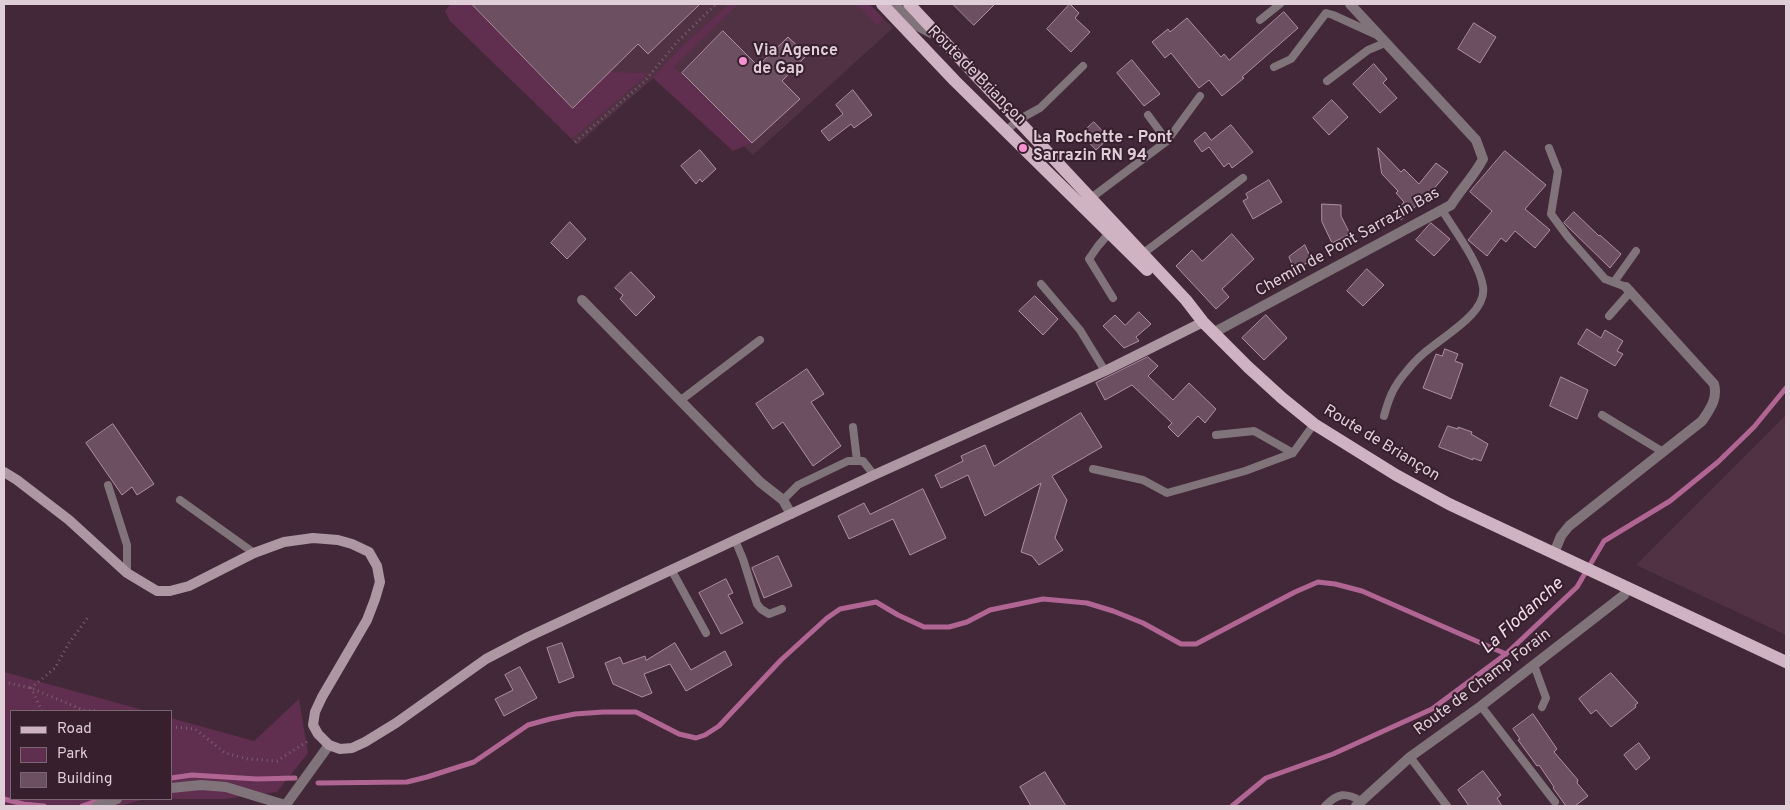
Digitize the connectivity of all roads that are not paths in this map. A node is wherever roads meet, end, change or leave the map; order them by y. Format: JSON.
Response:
{"nodes":[{"id":1,"x":882,"y":4,"type":"edge"},
{"id":2,"x":894,"y":4,"type":"edge"},
{"id":3,"x":909,"y":4,"type":"edge"},
{"id":4,"x":1280,"y":4,"type":"edge"},
{"id":5,"x":1350,"y":4,"type":"edge"},
{"id":6,"x":1260,"y":20,"type":"dead end"},
{"id":7,"x":941,"y":38,"type":"junction"},
{"id":8,"x":1382,"y":40,"type":"junction"},
{"id":9,"x":1083,"y":66,"type":"dead end"},
{"id":10,"x":1274,"y":67,"type":"dead end"},
{"id":11,"x":1327,"y":81,"type":"dead end"},
{"id":12,"x":1200,"y":96,"type":"dead end"},
{"id":13,"x":1148,"y":115,"type":"dead end"},
{"id":14,"x":1018,"y":120,"type":"junction"},
{"id":15,"x":1006,"y":131,"type":"junction"},
{"id":16,"x":1167,"y":142,"type":"junction"},
{"id":17,"x":1549,"y":148,"type":"dead end"},
{"id":18,"x":1244,"y":178,"type":"dead end"},
{"id":19,"x":1086,"y":202,"type":"junction"},
{"id":20,"x":1442,"y":210,"type":"junction"},
{"id":21,"x":1112,"y":230,"type":"junction"},
{"id":22,"x":1636,"y":251,"type":"dead end"},
{"id":23,"x":1139,"y":256,"type":"junction"},
{"id":24,"x":1614,"y":282,"type":"junction"},
{"id":25,"x":1041,"y":284,"type":"dead end"},
{"id":26,"x":1628,"y":289,"type":"junction"},
{"id":27,"x":1113,"y":298,"type":"dead end"},
{"id":28,"x":582,"y":300,"type":"dead end"},
{"id":29,"x":1609,"y":316,"type":"dead end"},
{"id":30,"x":1200,"y":320,"type":"junction"},
{"id":31,"x":1213,"y":333,"type":"junction"},
{"id":32,"x":760,"y":340,"type":"dead end"},
{"id":33,"x":1105,"y":371,"type":"junction"},
{"id":34,"x":681,"y":400,"type":"junction"},
{"id":35,"x":1602,"y":415,"type":"dead end"},
{"id":36,"x":1384,"y":416,"type":"dead end"},
{"id":37,"x":1314,"y":424,"type":"junction"},
{"id":38,"x":853,"y":427,"type":"dead end"},
{"id":39,"x":1216,"y":435,"type":"dead end"},
{"id":40,"x":1663,"y":452,"type":"junction"},
{"id":41,"x":1293,"y":453,"type":"junction"},
{"id":42,"x":857,"y":461,"type":"junction"},
{"id":43,"x":1094,"y":469,"type":"dead end"},
{"id":44,"x":4,"y":472,"type":"edge"},
{"id":45,"x":874,"y":475,"type":"junction"},
{"id":46,"x":108,"y":485,"type":"dead end"},
{"id":47,"x":180,"y":500,"type":"dead end"},
{"id":48,"x":782,"y":500,"type":"junction"},
{"id":49,"x":791,"y":514,"type":"junction"},
{"id":50,"x":735,"y":540,"type":"junction"},
{"id":51,"x":1554,"y":552,"type":"junction"},
{"id":52,"x":254,"y":553,"type":"junction"},
{"id":53,"x":672,"y":571,"type":"junction"},
{"id":54,"x":127,"y":573,"type":"junction"},
{"id":55,"x":1628,"y":587,"type":"junction"},
{"id":56,"x":782,"y":609,"type":"dead end"},
{"id":57,"x":706,"y":633,"type":"dead end"},
{"id":58,"x":1786,"y":662,"type":"edge"},
{"id":59,"x":1534,"y":665,"type":"junction"},
{"id":60,"x":1481,"y":706,"type":"junction"},
{"id":61,"x":1542,"y":707,"type":"dead end"},
{"id":62,"x":329,"y":745,"type":"junction"},
{"id":63,"x":1410,"y":757,"type":"junction"},
{"id":64,"x":172,"y":788,"type":"edge"},
{"id":65,"x":114,"y":800,"type":"edge"},
{"id":66,"x":1555,"y":802,"type":"dead end"},
{"id":67,"x":1359,"y":804,"type":"edge"},
{"id":68,"x":97,"y":806,"type":"edge"},
{"id":69,"x":285,"y":806,"type":"edge"},
{"id":70,"x":1326,"y":806,"type":"edge"},
{"id":71,"x":1447,"y":806,"type":"edge"}],
"edges":[{"from":1,"to":15,"type":"main road","name":"Route de Briançon"},
{"from":2,"to":7,"type":"street"},
{"from":3,"to":7,"type":"main road","name":"Route de Briançon"},
{"from":4,"to":6,"type":"lane"},
{"from":5,"to":8,"type":"street","name":"Chemin de Pont Sarrazin Bas"},
{"from":7,"to":14,"type":"main road","name":"Route de Briançon"},
{"from":8,"to":10,"type":"lane"},
{"from":8,"to":11,"type":"lane"},
{"from":8,"to":20,"type":"street","name":"Chemin de Pont Sarrazin Bas"},
{"from":9,"to":14,"type":"lane"},
{"from":12,"to":16,"type":"lane"},
{"from":13,"to":16,"type":"lane"},
{"from":14,"to":15,"type":"lane"},
{"from":14,"to":19,"type":"main road","name":"Route de Briançon"},
{"from":15,"to":19,"type":"main road","name":"Route de Briançon"},
{"from":16,"to":19,"type":"lane"},
{"from":17,"to":24,"type":"lane"},
{"from":18,"to":23,"type":"lane"},
{"from":19,"to":21,"type":"main road","name":"Route de Briançon"},
{"from":20,"to":31,"type":"street","name":"Chemin de Pont Sarrazin Bas"},
{"from":20,"to":36,"type":"lane"},
{"from":21,"to":23,"type":"main road","name":"Route de Briançon"},
{"from":21,"to":27,"type":"lane"},
{"from":22,"to":24,"type":"lane"},
{"from":23,"to":30,"type":"main road","name":"Route de Briançon"},
{"from":24,"to":26,"type":"lane"},
{"from":25,"to":33,"type":"lane"},
{"from":26,"to":29,"type":"lane"},
{"from":26,"to":40,"type":"street"},
{"from":28,"to":34,"type":"street"},
{"from":30,"to":31,"type":"main road","name":"Route de Briançon"},
{"from":30,"to":33,"type":"street"},
{"from":31,"to":37,"type":"main road","name":"Route de Briançon"},
{"from":32,"to":34,"type":"lane"},
{"from":33,"to":45,"type":"street"},
{"from":34,"to":48,"type":"street"},
{"from":35,"to":40,"type":"lane"},
{"from":37,"to":41,"type":"lane"},
{"from":37,"to":51,"type":"main road","name":"Route de Briançon"},
{"from":38,"to":42,"type":"lane"},
{"from":39,"to":41,"type":"lane"},
{"from":40,"to":51,"type":"street"},
{"from":41,"to":43,"type":"lane"},
{"from":42,"to":45,"type":"lane"},
{"from":42,"to":48,"type":"lane"},
{"from":44,"to":54,"type":"street"},
{"from":45,"to":49,"type":"street"},
{"from":46,"to":54,"type":"lane"},
{"from":47,"to":52,"type":"lane"},
{"from":48,"to":49,"type":"street"},
{"from":49,"to":50,"type":"street"},
{"from":50,"to":53,"type":"street"},
{"from":50,"to":56,"type":"lane"},
{"from":51,"to":55,"type":"main road","name":"Route de Briançon"},
{"from":52,"to":54,"type":"street"},
{"from":52,"to":62,"type":"street"},
{"from":53,"to":57,"type":"lane"},
{"from":53,"to":62,"type":"street"},
{"from":55,"to":58,"type":"main road","name":"Route de Briançon"},
{"from":55,"to":59,"type":"street","name":"Route de Champ Forain"},
{"from":59,"to":60,"type":"street","name":"Route de Champ Forain"},
{"from":59,"to":61,"type":"lane"},
{"from":60,"to":63,"type":"street","name":"Route de Champ Forain"},
{"from":60,"to":66,"type":"lane"},
{"from":62,"to":69,"type":"street"},
{"from":63,"to":67,"type":"street","name":"Route de Champ Forain"},
{"from":63,"to":71,"type":"lane"},
{"from":64,"to":69,"type":"street"},
{"from":65,"to":68,"type":"street"},
{"from":67,"to":70,"type":"lane"}]}
